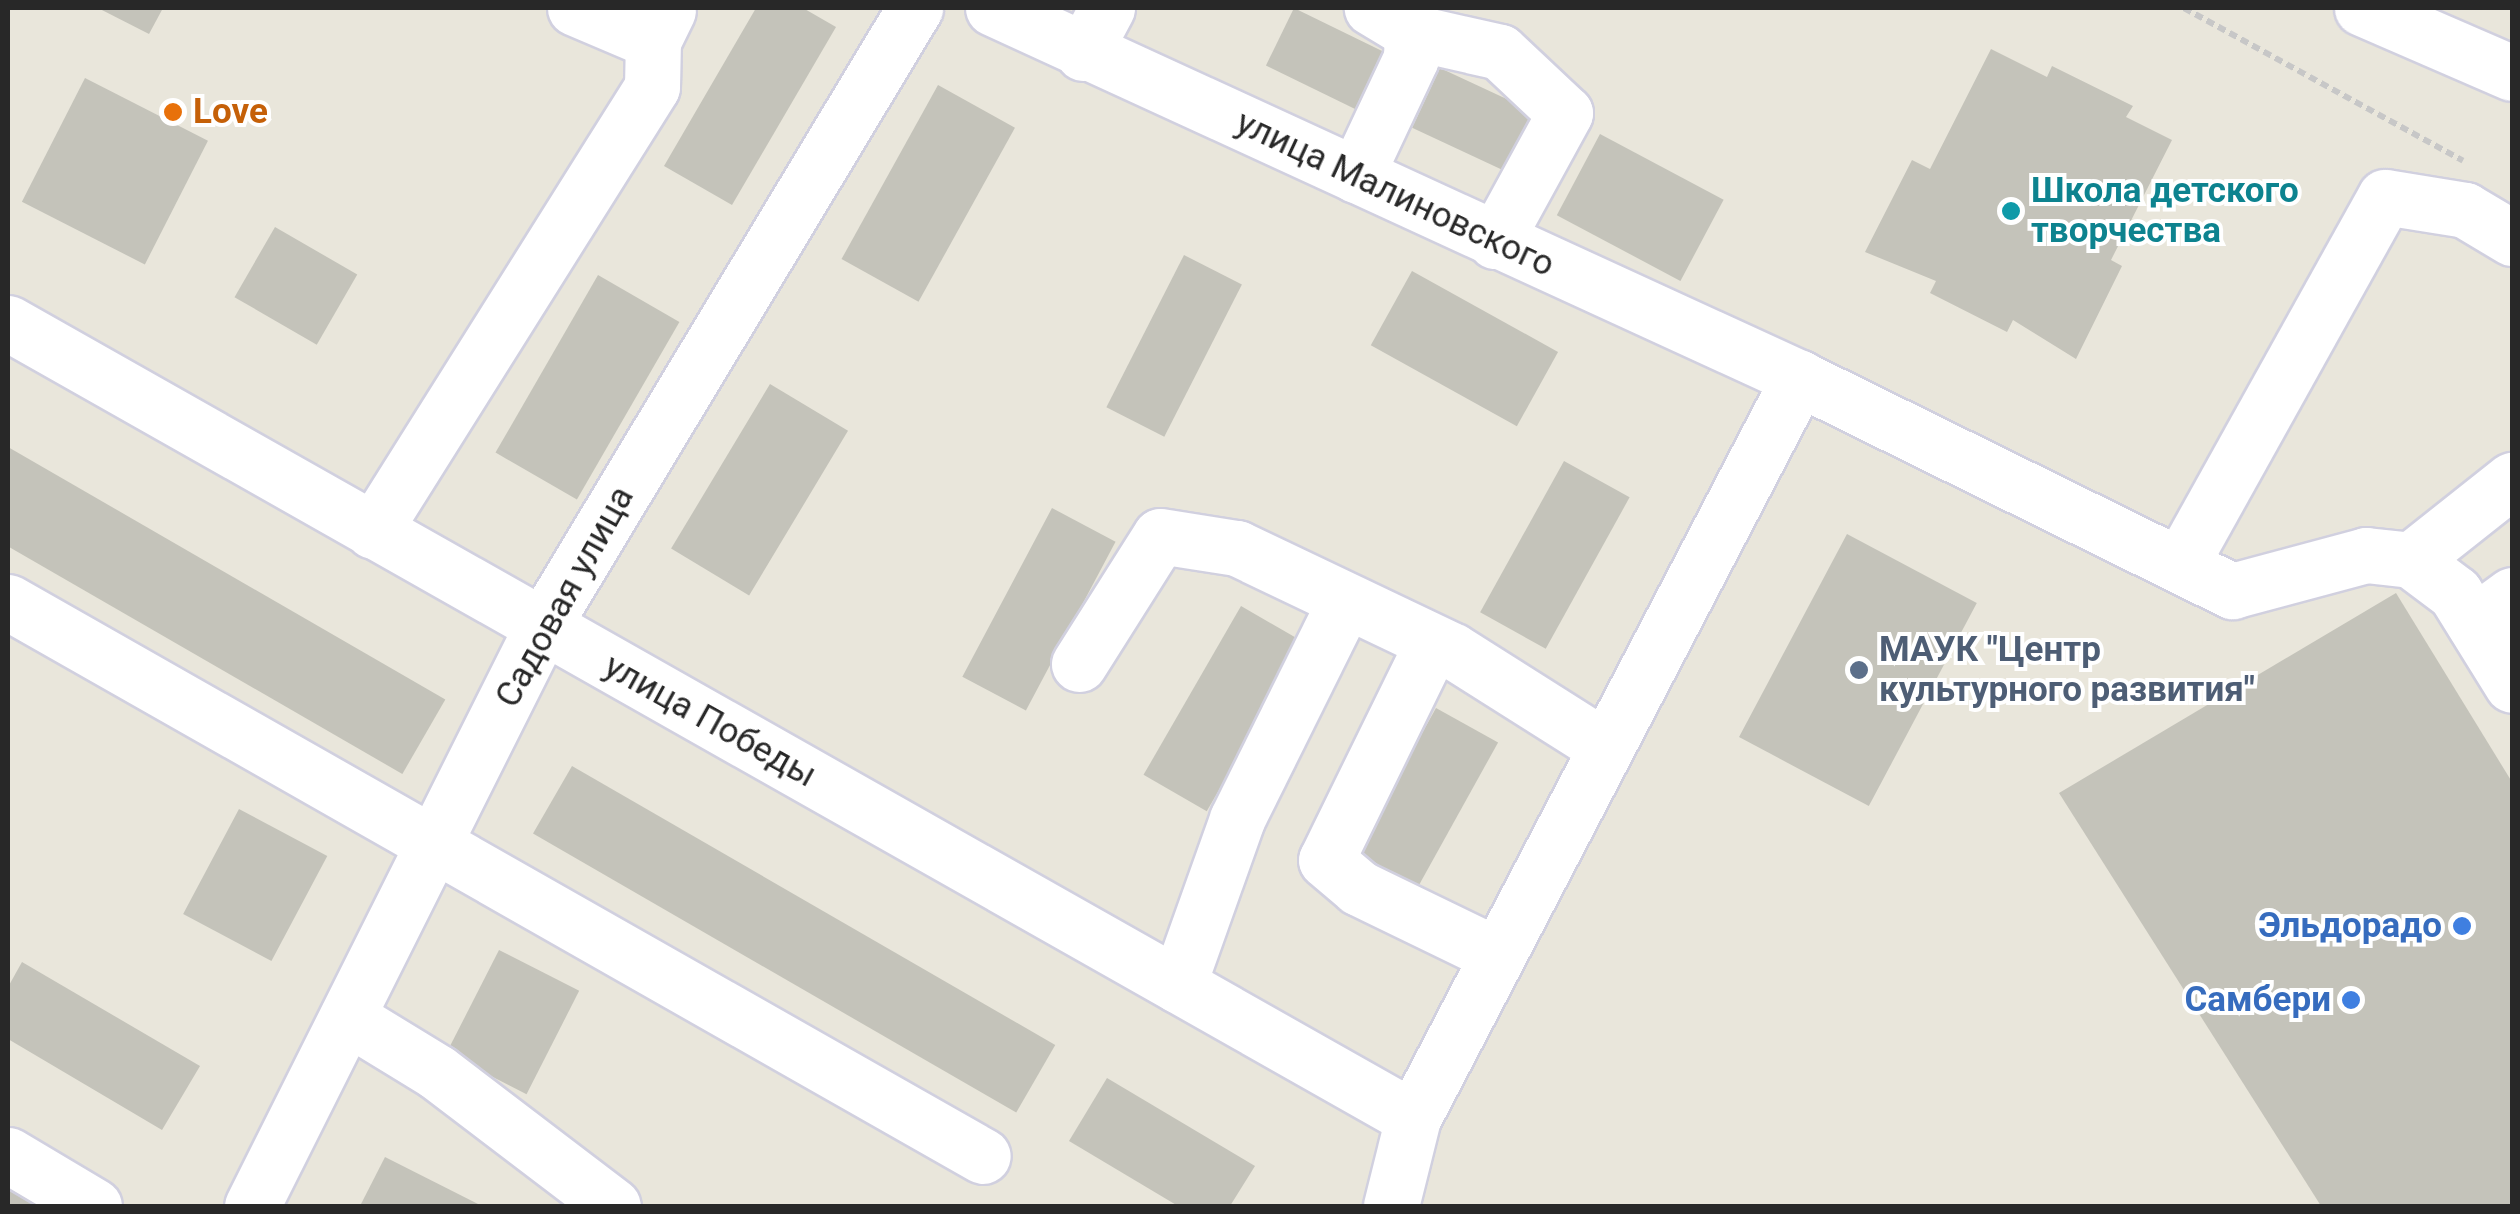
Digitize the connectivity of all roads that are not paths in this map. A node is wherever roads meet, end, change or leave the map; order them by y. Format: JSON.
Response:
{"nodes":[{"id":1,"x":575,"y":8,"type":"edge"},
{"id":2,"x":915,"y":8,"type":"edge"},
{"id":3,"x":993,"y":8,"type":"edge"},
{"id":4,"x":2374,"y":13,"type":"edge"},
{"id":5,"x":1392,"y":20,"type":"edge"},
{"id":6,"x":661,"y":24,"type":"edge"},
{"id":7,"x":1095,"y":30,"type":"edge"},
{"id":8,"x":2512,"y":73,"type":"edge"},
{"id":9,"x":2512,"y":92,"type":"edge"},
{"id":10,"x":1356,"y":175,"type":"junction"},
{"id":11,"x":2512,"y":238,"type":"edge"},
{"id":12,"x":1495,"y":241,"type":"junction"},
{"id":13,"x":8,"y":324,"type":"edge"},
{"id":14,"x":1799,"y":378,"type":"junction"},
{"id":15,"x":2512,"y":480,"type":"edge"},
{"id":16,"x":372,"y":530,"type":"junction"},
{"id":17,"x":2411,"y":560,"type":"junction"},
{"id":18,"x":2180,"y":565,"type":"junction"},
{"id":19,"x":8,"y":602,"type":"edge"},
{"id":20,"x":1344,"y":603,"type":"junction"},
{"id":21,"x":2493,"y":609,"type":"edge"},
{"id":22,"x":542,"y":626,"type":"junction"},
{"id":23,"x":1431,"y":646,"type":"junction"},
{"id":24,"x":1079,"y":664,"type":"dead end"},
{"id":25,"x":2512,"y":685,"type":"edge"},
{"id":26,"x":1605,"y":747,"type":"junction"},
{"id":27,"x":436,"y":838,"type":"junction"},
{"id":28,"x":1497,"y":955,"type":"junction"},
{"id":29,"x":1178,"y":985,"type":"junction"},
{"id":30,"x":348,"y":1018,"type":"junction"},
{"id":31,"x":1413,"y":1118,"type":"junction"},
{"id":32,"x":8,"y":1155,"type":"edge"},
{"id":33,"x":983,"y":1156,"type":"dead end"},
{"id":34,"x":1386,"y":1205,"type":"edge"},
{"id":35,"x":94,"y":1206,"type":"edge"},
{"id":36,"x":252,"y":1206,"type":"edge"},
{"id":37,"x":613,"y":1206,"type":"edge"}],
"edges":[{"from":1,"to":6,"type":"street"},
{"from":2,"to":22,"type":"street","name":"Садовая улица"},
{"from":3,"to":7,"type":"street","name":"улица Малиновского"},
{"from":4,"to":8,"type":"street"},
{"from":4,"to":9,"type":"street"},
{"from":5,"to":10,"type":"street"},
{"from":5,"to":12,"type":"street"},
{"from":6,"to":16,"type":"street"},
{"from":7,"to":10,"type":"street","name":"улица Малиновского"},
{"from":10,"to":12,"type":"street","name":"улица Малиновского"},
{"from":11,"to":18,"type":"street"},
{"from":12,"to":14,"type":"street","name":"улица Малиновского"},
{"from":13,"to":16,"type":"street","name":"улица Победы"},
{"from":14,"to":18,"type":"street","name":"улица Малиновского"},
{"from":14,"to":26,"type":"street"},
{"from":15,"to":17,"type":"street"},
{"from":16,"to":22,"type":"street","name":"улица Победы"},
{"from":17,"to":18,"type":"street","name":"улица Малиновского"},
{"from":17,"to":21,"type":"street"},
{"from":19,"to":27,"type":"street"},
{"from":20,"to":23,"type":"street"},
{"from":20,"to":24,"type":"street"},
{"from":20,"to":29,"type":"street"},
{"from":21,"to":25,"type":"street"},
{"from":22,"to":27,"type":"street","name":"Садовая улица"},
{"from":22,"to":29,"type":"street","name":"улица Победы"},
{"from":23,"to":26,"type":"street"},
{"from":23,"to":28,"type":"street"},
{"from":26,"to":28,"type":"street"},
{"from":27,"to":30,"type":"street","name":"Садовая улица"},
{"from":27,"to":33,"type":"street"},
{"from":28,"to":31,"type":"street"},
{"from":29,"to":31,"type":"street","name":"улица Победы"},
{"from":30,"to":36,"type":"street","name":"Садовая улица"},
{"from":30,"to":37,"type":"street"},
{"from":31,"to":34,"type":"street"},
{"from":32,"to":35,"type":"street"}]}
